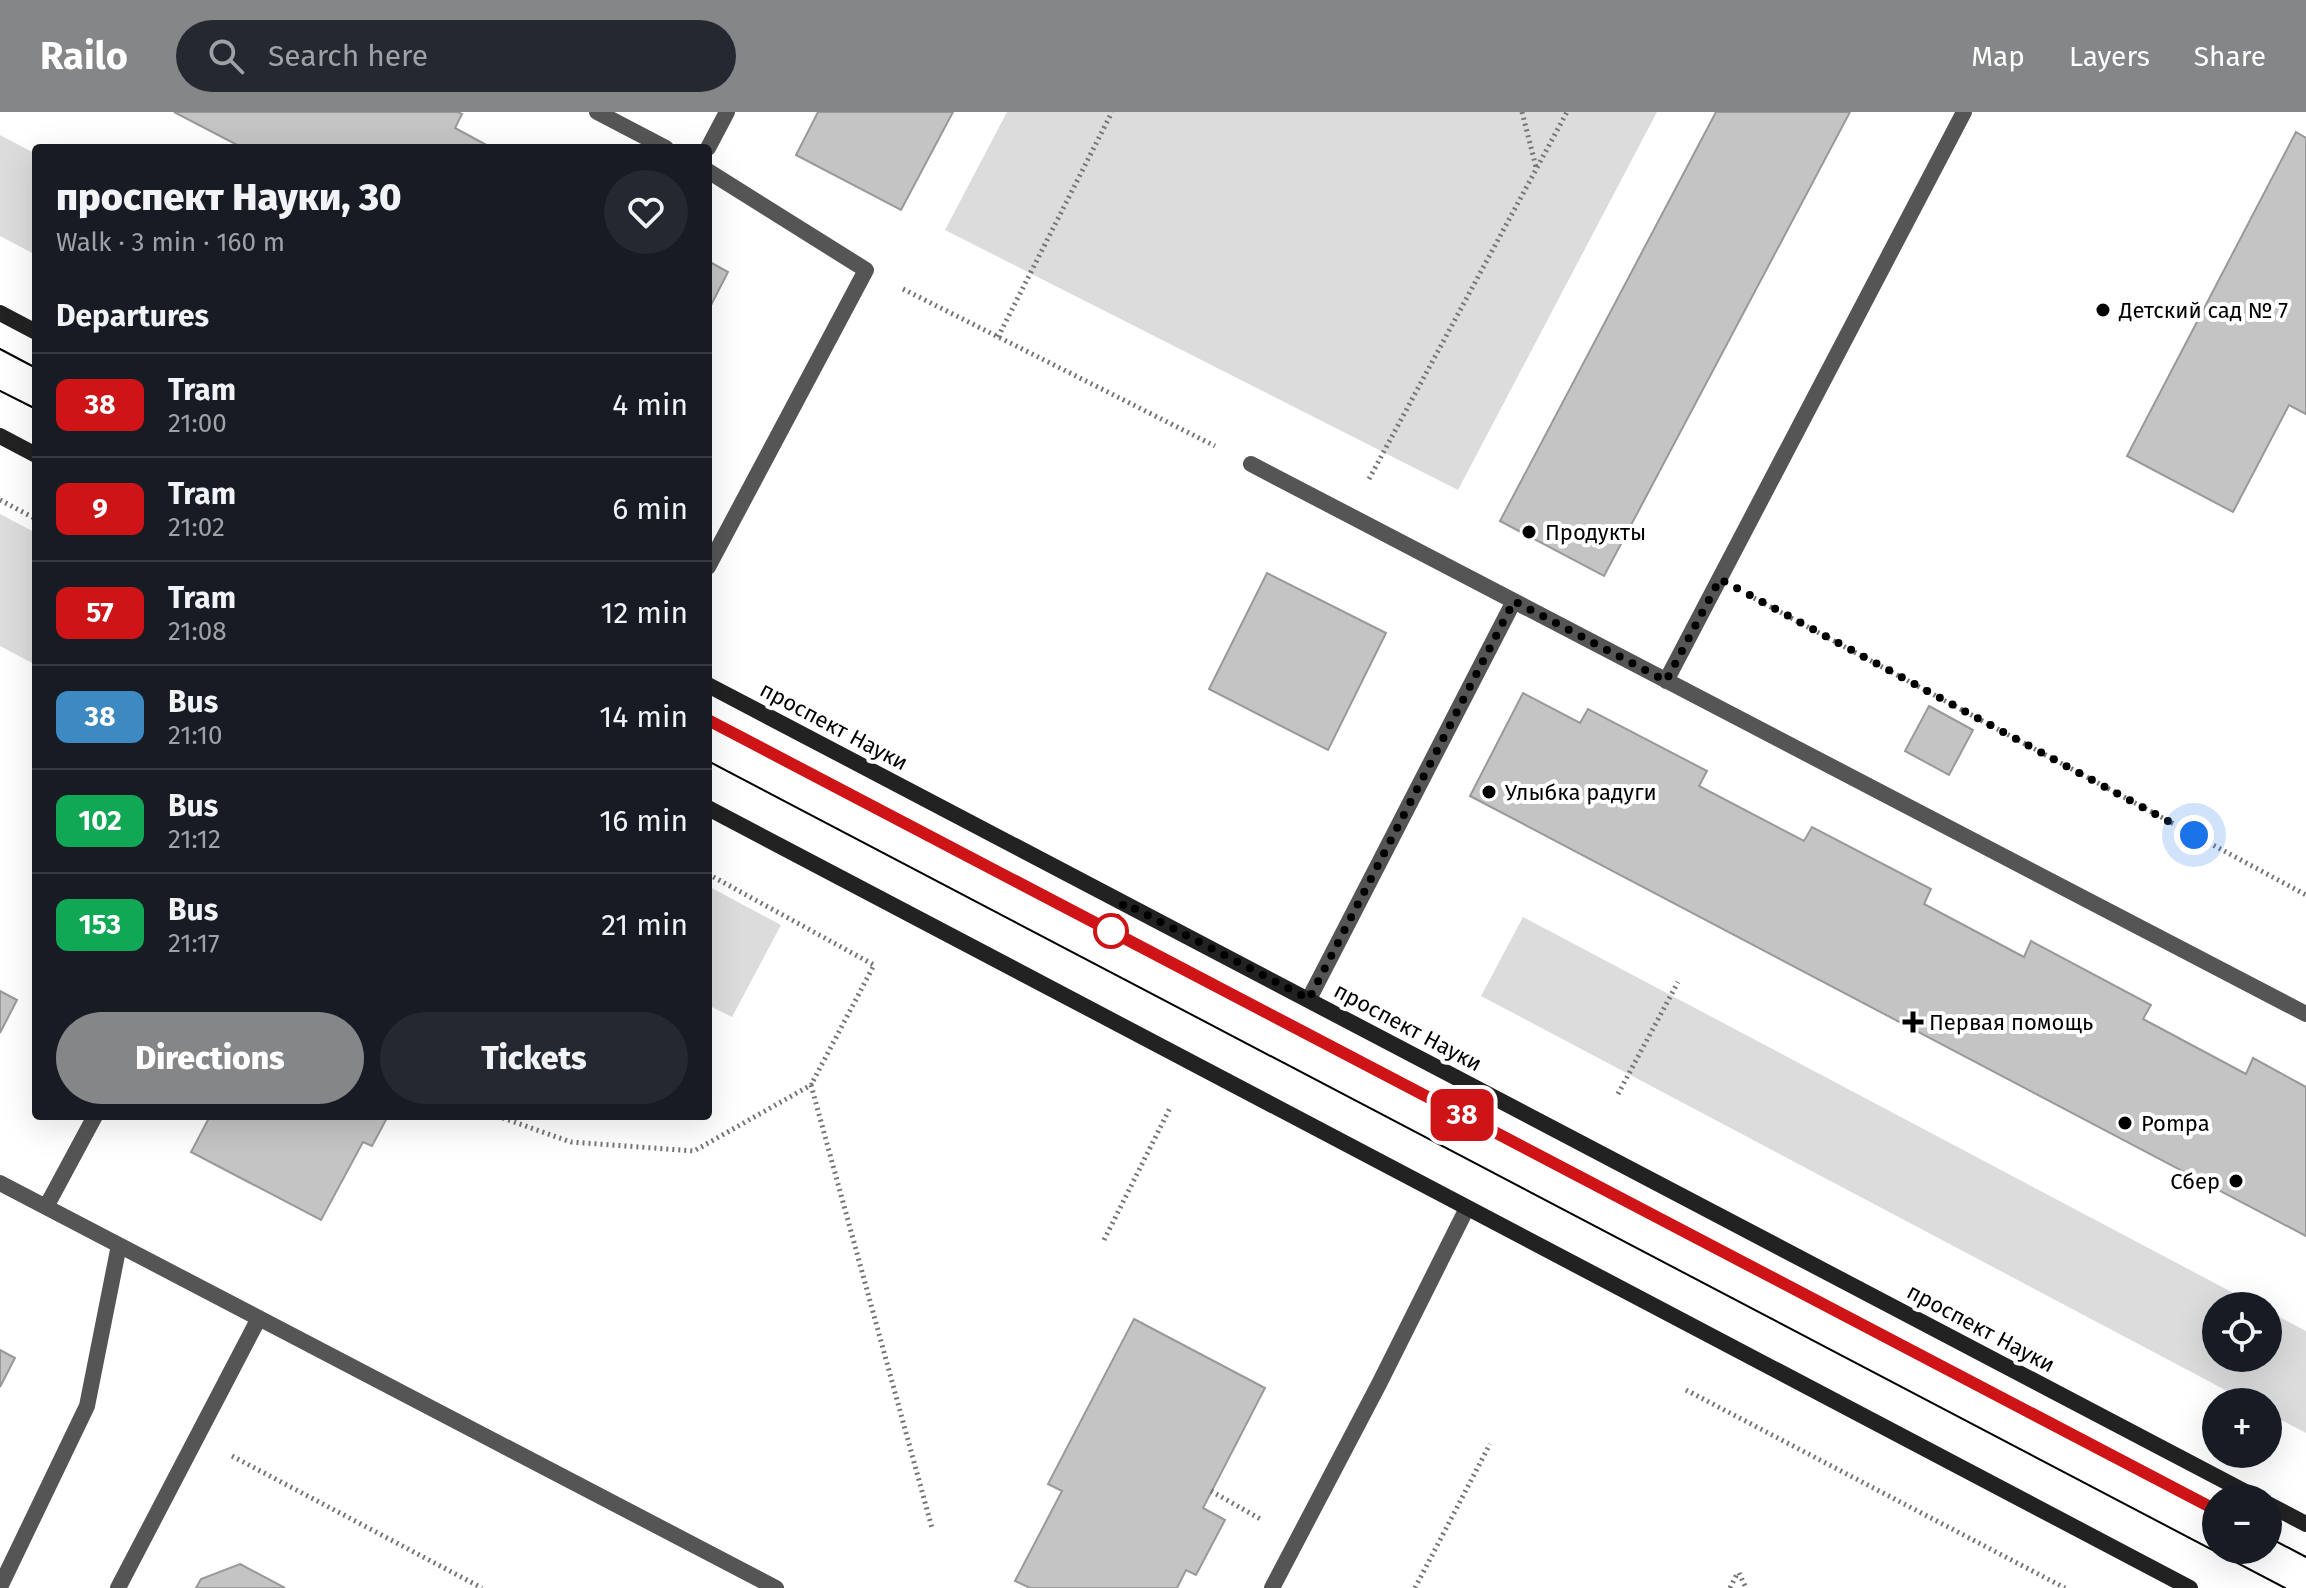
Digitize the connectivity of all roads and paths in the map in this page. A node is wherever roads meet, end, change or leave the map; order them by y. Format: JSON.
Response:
{"nodes":[{"id":1,"x":597,"y":112,"type":"edge"},
{"id":2,"x":727,"y":112,"type":"edge"},
{"id":3,"x":1112,"y":112,"type":"edge"},
{"id":4,"x":1522,"y":112,"type":"edge"},
{"id":5,"x":1567,"y":112,"type":"edge"},
{"id":6,"x":1964,"y":112,"type":"edge"},
{"id":7,"x":658,"y":144,"type":"edge"},
{"id":8,"x":710,"y":144,"type":"edge"},
{"id":9,"x":1537,"y":168,"type":"junction"},
{"id":10,"x":712,"y":174,"type":"edge"},
{"id":11,"x":866,"y":270,"type":"junction"},
{"id":12,"x":0,"y":313,"type":"edge"},
{"id":13,"x":32,"y":330,"type":"edge"},
{"id":14,"x":998,"y":337,"type":"junction"},
{"id":15,"x":0,"y":436,"type":"edge"},
{"id":16,"x":32,"y":453,"type":"edge"},
{"id":17,"x":1251,"y":464,"type":"joint"},
{"id":18,"x":0,"y":500,"type":"edge"},
{"id":19,"x":1350,"y":515,"type":"junction"},
{"id":20,"x":32,"y":517,"type":"edge"},
{"id":21,"x":712,"y":559,"type":"edge"},
{"id":22,"x":1720,"y":579,"type":"junction"},
{"id":23,"x":1514,"y":601,"type":"junction"},
{"id":24,"x":1666,"y":681,"type":"junction"},
{"id":25,"x":712,"y":687,"type":"edge"},
{"id":26,"x":712,"y":810,"type":"edge"},
{"id":27,"x":712,"y":876,"type":"edge"},
{"id":28,"x":2306,"y":895,"type":"edge"},
{"id":29,"x":1678,"y":982,"type":"dead end"},
{"id":30,"x":1309,"y":999,"type":"junction"},
{"id":31,"x":2306,"y":1014,"type":"edge"},
{"id":32,"x":811,"y":1085,"type":"junction"},
{"id":33,"x":1618,"y":1094,"type":"dead end"},
{"id":34,"x":1170,"y":1108,"type":"dead end"},
{"id":35,"x":93,"y":1120,"type":"edge"},
{"id":36,"x":508,"y":1120,"type":"edge"},
{"id":37,"x":0,"y":1183,"type":"edge"},
{"id":38,"x":46,"y":1207,"type":"junction"},
{"id":39,"x":1467,"y":1208,"type":"junction"},
{"id":40,"x":1104,"y":1240,"type":"dead end"},
{"id":41,"x":119,"y":1245,"type":"junction"},
{"id":42,"x":259,"y":1318,"type":"junction"},
{"id":43,"x":1686,"y":1390,"type":"dead end"},
{"id":44,"x":197,"y":1438,"type":"junction"},
{"id":45,"x":1490,"y":1444,"type":"dead end"},
{"id":46,"x":2230,"y":1484,"type":"edge"},
{"id":47,"x":1211,"y":1491,"type":"dead end"},
{"id":48,"x":2282,"y":1511,"type":"edge"},
{"id":49,"x":2306,"y":1524,"type":"edge"},
{"id":50,"x":932,"y":1528,"type":"dead end"},
{"id":51,"x":1298,"y":1540,"type":"junction"},
{"id":52,"x":0,"y":1587,"type":"edge"},
{"id":53,"x":118,"y":1588,"type":"edge"},
{"id":54,"x":482,"y":1588,"type":"edge"},
{"id":55,"x":776,"y":1588,"type":"edge"},
{"id":56,"x":1272,"y":1588,"type":"edge"},
{"id":57,"x":1415,"y":1588,"type":"edge"},
{"id":58,"x":1730,"y":1588,"type":"edge"},
{"id":59,"x":1746,"y":1588,"type":"edge"},
{"id":60,"x":2065,"y":1588,"type":"edge"},
{"id":61,"x":2190,"y":1588,"type":"edge"}],
"edges":[{"from":1,"to":7,"type":"lane"},
{"from":2,"to":8,"type":"lane"},
{"from":3,"to":14,"type":"path"},
{"from":4,"to":9,"type":"path"},
{"from":5,"to":9,"type":"path"},
{"from":6,"to":22,"type":"lane"},
{"from":9,"to":19,"type":"path"},
{"from":10,"to":11,"type":"lane"},
{"from":11,"to":14,"type":"path"},
{"from":11,"to":21,"type":"lane"},
{"from":12,"to":13,"type":"main road"},
{"from":14,"to":17,"type":"path"},
{"from":15,"to":16,"type":"main road"},
{"from":17,"to":19,"type":"lane"},
{"from":18,"to":20,"type":"path"},
{"from":19,"to":23,"type":"lane"},
{"from":22,"to":24,"type":"lane"},
{"from":22,"to":28,"type":"path"},
{"from":23,"to":24,"type":"lane"},
{"from":23,"to":30,"type":"lane"},
{"from":24,"to":31,"type":"lane"},
{"from":25,"to":30,"type":"main road","name":"проспект Науки"},
{"from":26,"to":39,"type":"main road"},
{"from":27,"to":32,"type":"path"},
{"from":29,"to":33,"type":"path"},
{"from":30,"to":46,"type":"main road","name":"проспект Науки"},
{"from":32,"to":36,"type":"path"},
{"from":32,"to":50,"type":"path"},
{"from":34,"to":40,"type":"path"},
{"from":35,"to":38,"type":"lane"},
{"from":37,"to":38,"type":"lane"},
{"from":38,"to":41,"type":"lane"},
{"from":39,"to":51,"type":"lane"},
{"from":39,"to":61,"type":"main road"},
{"from":41,"to":42,"type":"lane"},
{"from":41,"to":52,"type":"lane"},
{"from":42,"to":44,"type":"lane"},
{"from":42,"to":55,"type":"lane"},
{"from":43,"to":60,"type":"path"},
{"from":44,"to":53,"type":"lane"},
{"from":44,"to":54,"type":"path"},
{"from":45,"to":57,"type":"path"},
{"from":47,"to":51,"type":"path"},
{"from":48,"to":49,"type":"main road"},
{"from":51,"to":56,"type":"lane"},
{"from":58,"to":59,"type":"path"}]}
